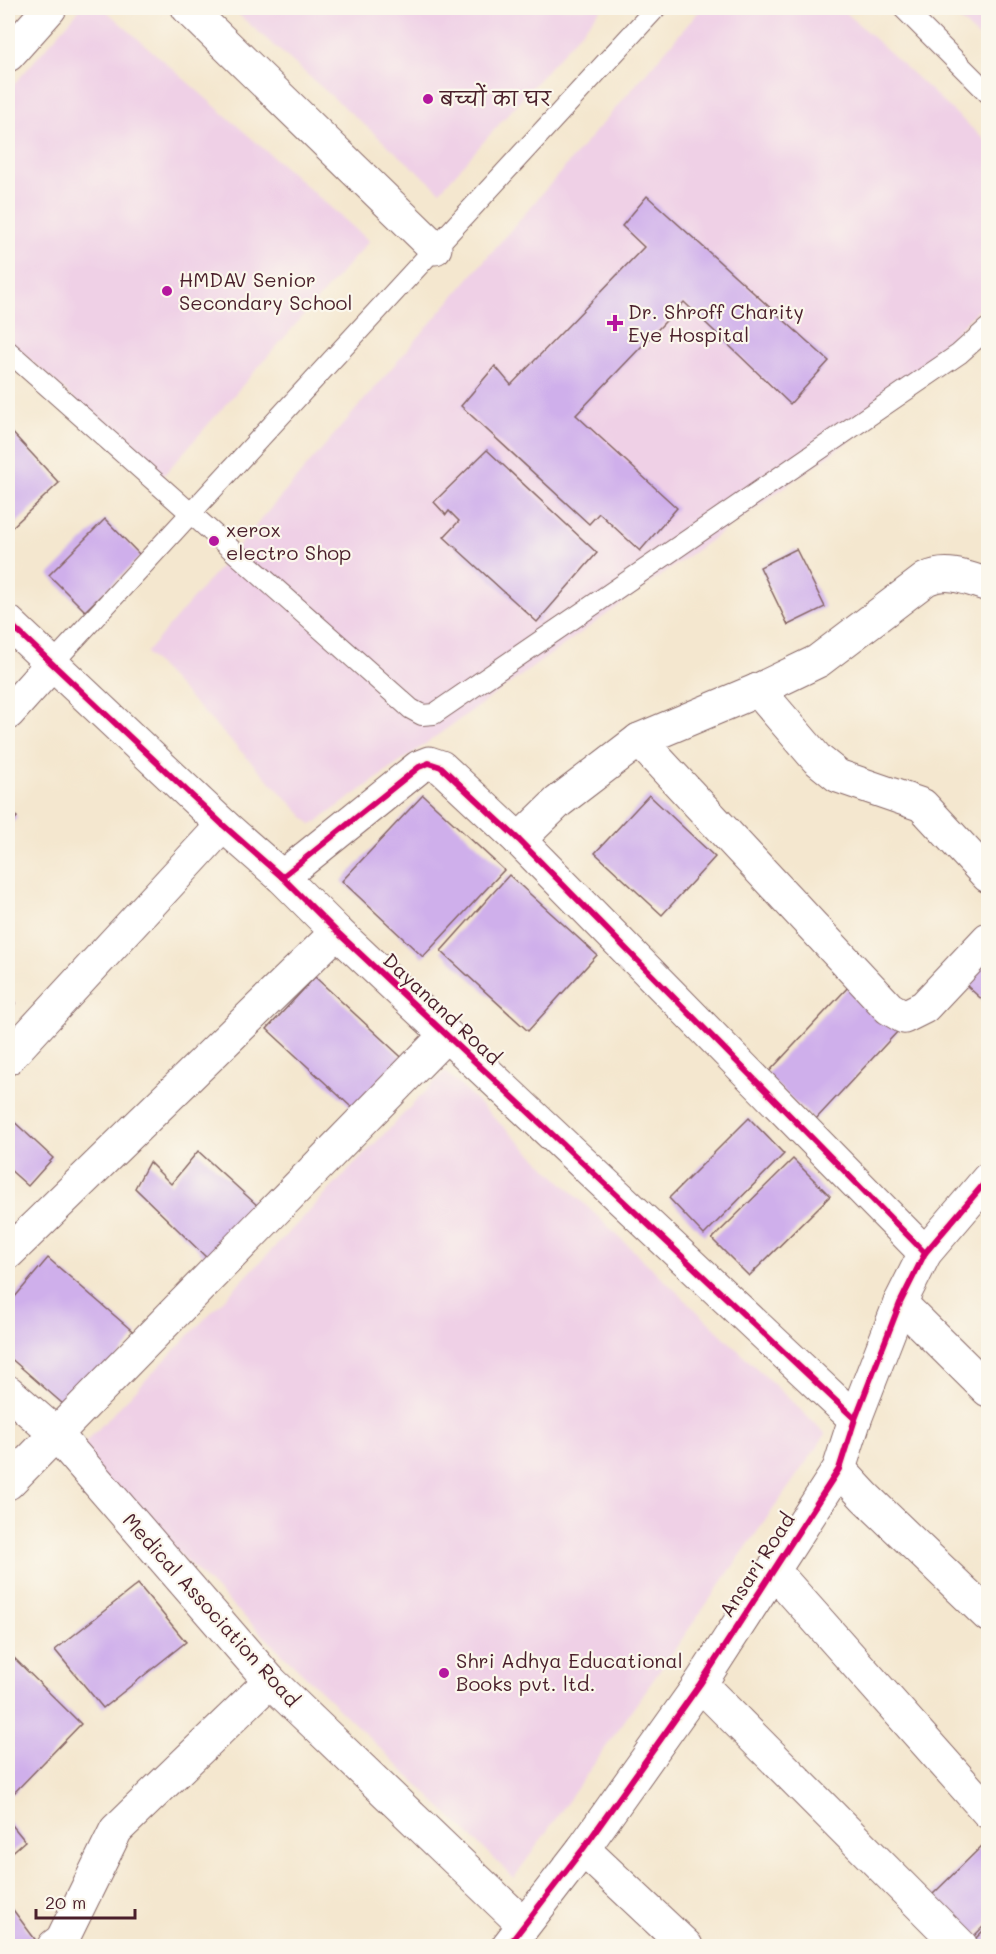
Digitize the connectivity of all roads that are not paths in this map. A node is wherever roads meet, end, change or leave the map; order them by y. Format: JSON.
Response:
{"nodes":[{"id":1,"x":50,"y":8,"type":"edge"},
{"id":2,"x":188,"y":8,"type":"edge"},
{"id":3,"x":656,"y":8,"type":"edge"},
{"id":4,"x":903,"y":8,"type":"edge"},
{"id":5,"x":8,"y":55,"type":"edge"},
{"id":6,"x":988,"y":93,"type":"edge"},
{"id":7,"x":435,"y":248,"type":"junction"},
{"id":8,"x":988,"y":328,"type":"edge"},
{"id":9,"x":8,"y":351,"type":"edge"},
{"id":10,"x":192,"y":512,"type":"junction"},
{"id":11,"x":988,"y":585,"type":"edge"},
{"id":12,"x":8,"y":622,"type":"edge"},
{"id":13,"x":52,"y":664,"type":"junction"},
{"id":14,"x":758,"y":690,"type":"junction"},
{"id":15,"x":8,"y":713,"type":"edge"},
{"id":16,"x":639,"y":740,"type":"junction"},
{"id":17,"x":223,"y":825,"type":"junction"},
{"id":18,"x":519,"y":840,"type":"junction"},
{"id":19,"x":988,"y":876,"type":"edge"},
{"id":20,"x":282,"y":877,"type":"junction"},
{"id":21,"x":337,"y":932,"type":"junction"},
{"id":22,"x":988,"y":939,"type":"edge"},
{"id":23,"x":446,"y":1035,"type":"junction"},
{"id":24,"x":8,"y":1058,"type":"edge"},
{"id":25,"x":988,"y":1179,"type":"edge"},
{"id":26,"x":8,"y":1253,"type":"edge"},
{"id":27,"x":925,"y":1253,"type":"junction"},
{"id":28,"x":900,"y":1303,"type":"junction"},
{"id":29,"x":988,"y":1390,"type":"edge"},
{"id":30,"x":8,"y":1392,"type":"edge"},
{"id":31,"x":855,"y":1419,"type":"junction"},
{"id":32,"x":56,"y":1434,"type":"junction"},
{"id":33,"x":839,"y":1469,"type":"junction"},
{"id":34,"x":8,"y":1483,"type":"edge"},
{"id":35,"x":773,"y":1570,"type":"junction"},
{"id":36,"x":988,"y":1615,"type":"edge"},
{"id":37,"x":270,"y":1681,"type":"junction"},
{"id":38,"x":700,"y":1684,"type":"junction"},
{"id":39,"x":988,"y":1812,"type":"edge"},
{"id":40,"x":583,"y":1849,"type":"junction"},
{"id":41,"x":515,"y":1935,"type":"edge"},
{"id":42,"x":54,"y":1947,"type":"edge"},
{"id":43,"x":686,"y":1947,"type":"edge"},
{"id":44,"x":961,"y":1947,"type":"edge"}],
"edges":[{"from":1,"to":5,"type":"street"},
{"from":2,"to":7,"type":"street"},
{"from":3,"to":7,"type":"lane"},
{"from":4,"to":6,"type":"lane"},
{"from":7,"to":10,"type":"lane"},
{"from":8,"to":10,"type":"lane"},
{"from":9,"to":10,"type":"lane"},
{"from":10,"to":13,"type":"lane"},
{"from":11,"to":14,"type":"street"},
{"from":12,"to":13,"type":"street","name":"Dayanand Road"},
{"from":13,"to":15,"type":"street"},
{"from":13,"to":17,"type":"street","name":"Dayanand Road"},
{"from":14,"to":16,"type":"street"},
{"from":14,"to":19,"type":"street"},
{"from":16,"to":18,"type":"street"},
{"from":16,"to":22,"type":"street"},
{"from":17,"to":20,"type":"street","name":"Dayanand Road"},
{"from":17,"to":24,"type":"street"},
{"from":18,"to":20,"type":"street"},
{"from":18,"to":27,"type":"street"},
{"from":20,"to":21,"type":"street","name":"Dayanand Road"},
{"from":21,"to":23,"type":"street","name":"Dayanand Road"},
{"from":21,"to":26,"type":"street"},
{"from":23,"to":31,"type":"street","name":"Dayanand Road"},
{"from":23,"to":32,"type":"street"},
{"from":25,"to":27,"type":"street","name":"Ansari Road"},
{"from":27,"to":28,"type":"street","name":"Ansari Road"},
{"from":28,"to":29,"type":"street"},
{"from":28,"to":31,"type":"street","name":"Ansari Road"},
{"from":30,"to":32,"type":"street","name":"Medical Association Road"},
{"from":31,"to":33,"type":"street","name":"Ansari Road"},
{"from":32,"to":34,"type":"street"},
{"from":32,"to":37,"type":"street","name":"Medical Association Road"},
{"from":33,"to":35,"type":"street","name":"Ansari Road"},
{"from":33,"to":36,"type":"street"},
{"from":35,"to":38,"type":"street","name":"Ansari Road"},
{"from":35,"to":39,"type":"street"},
{"from":37,"to":41,"type":"street","name":"Medical Association Road"},
{"from":37,"to":42,"type":"street"},
{"from":38,"to":40,"type":"street","name":"Ansari Road"},
{"from":38,"to":44,"type":"street"},
{"from":40,"to":41,"type":"street","name":"Ansari Road"},
{"from":40,"to":43,"type":"street"}]}
